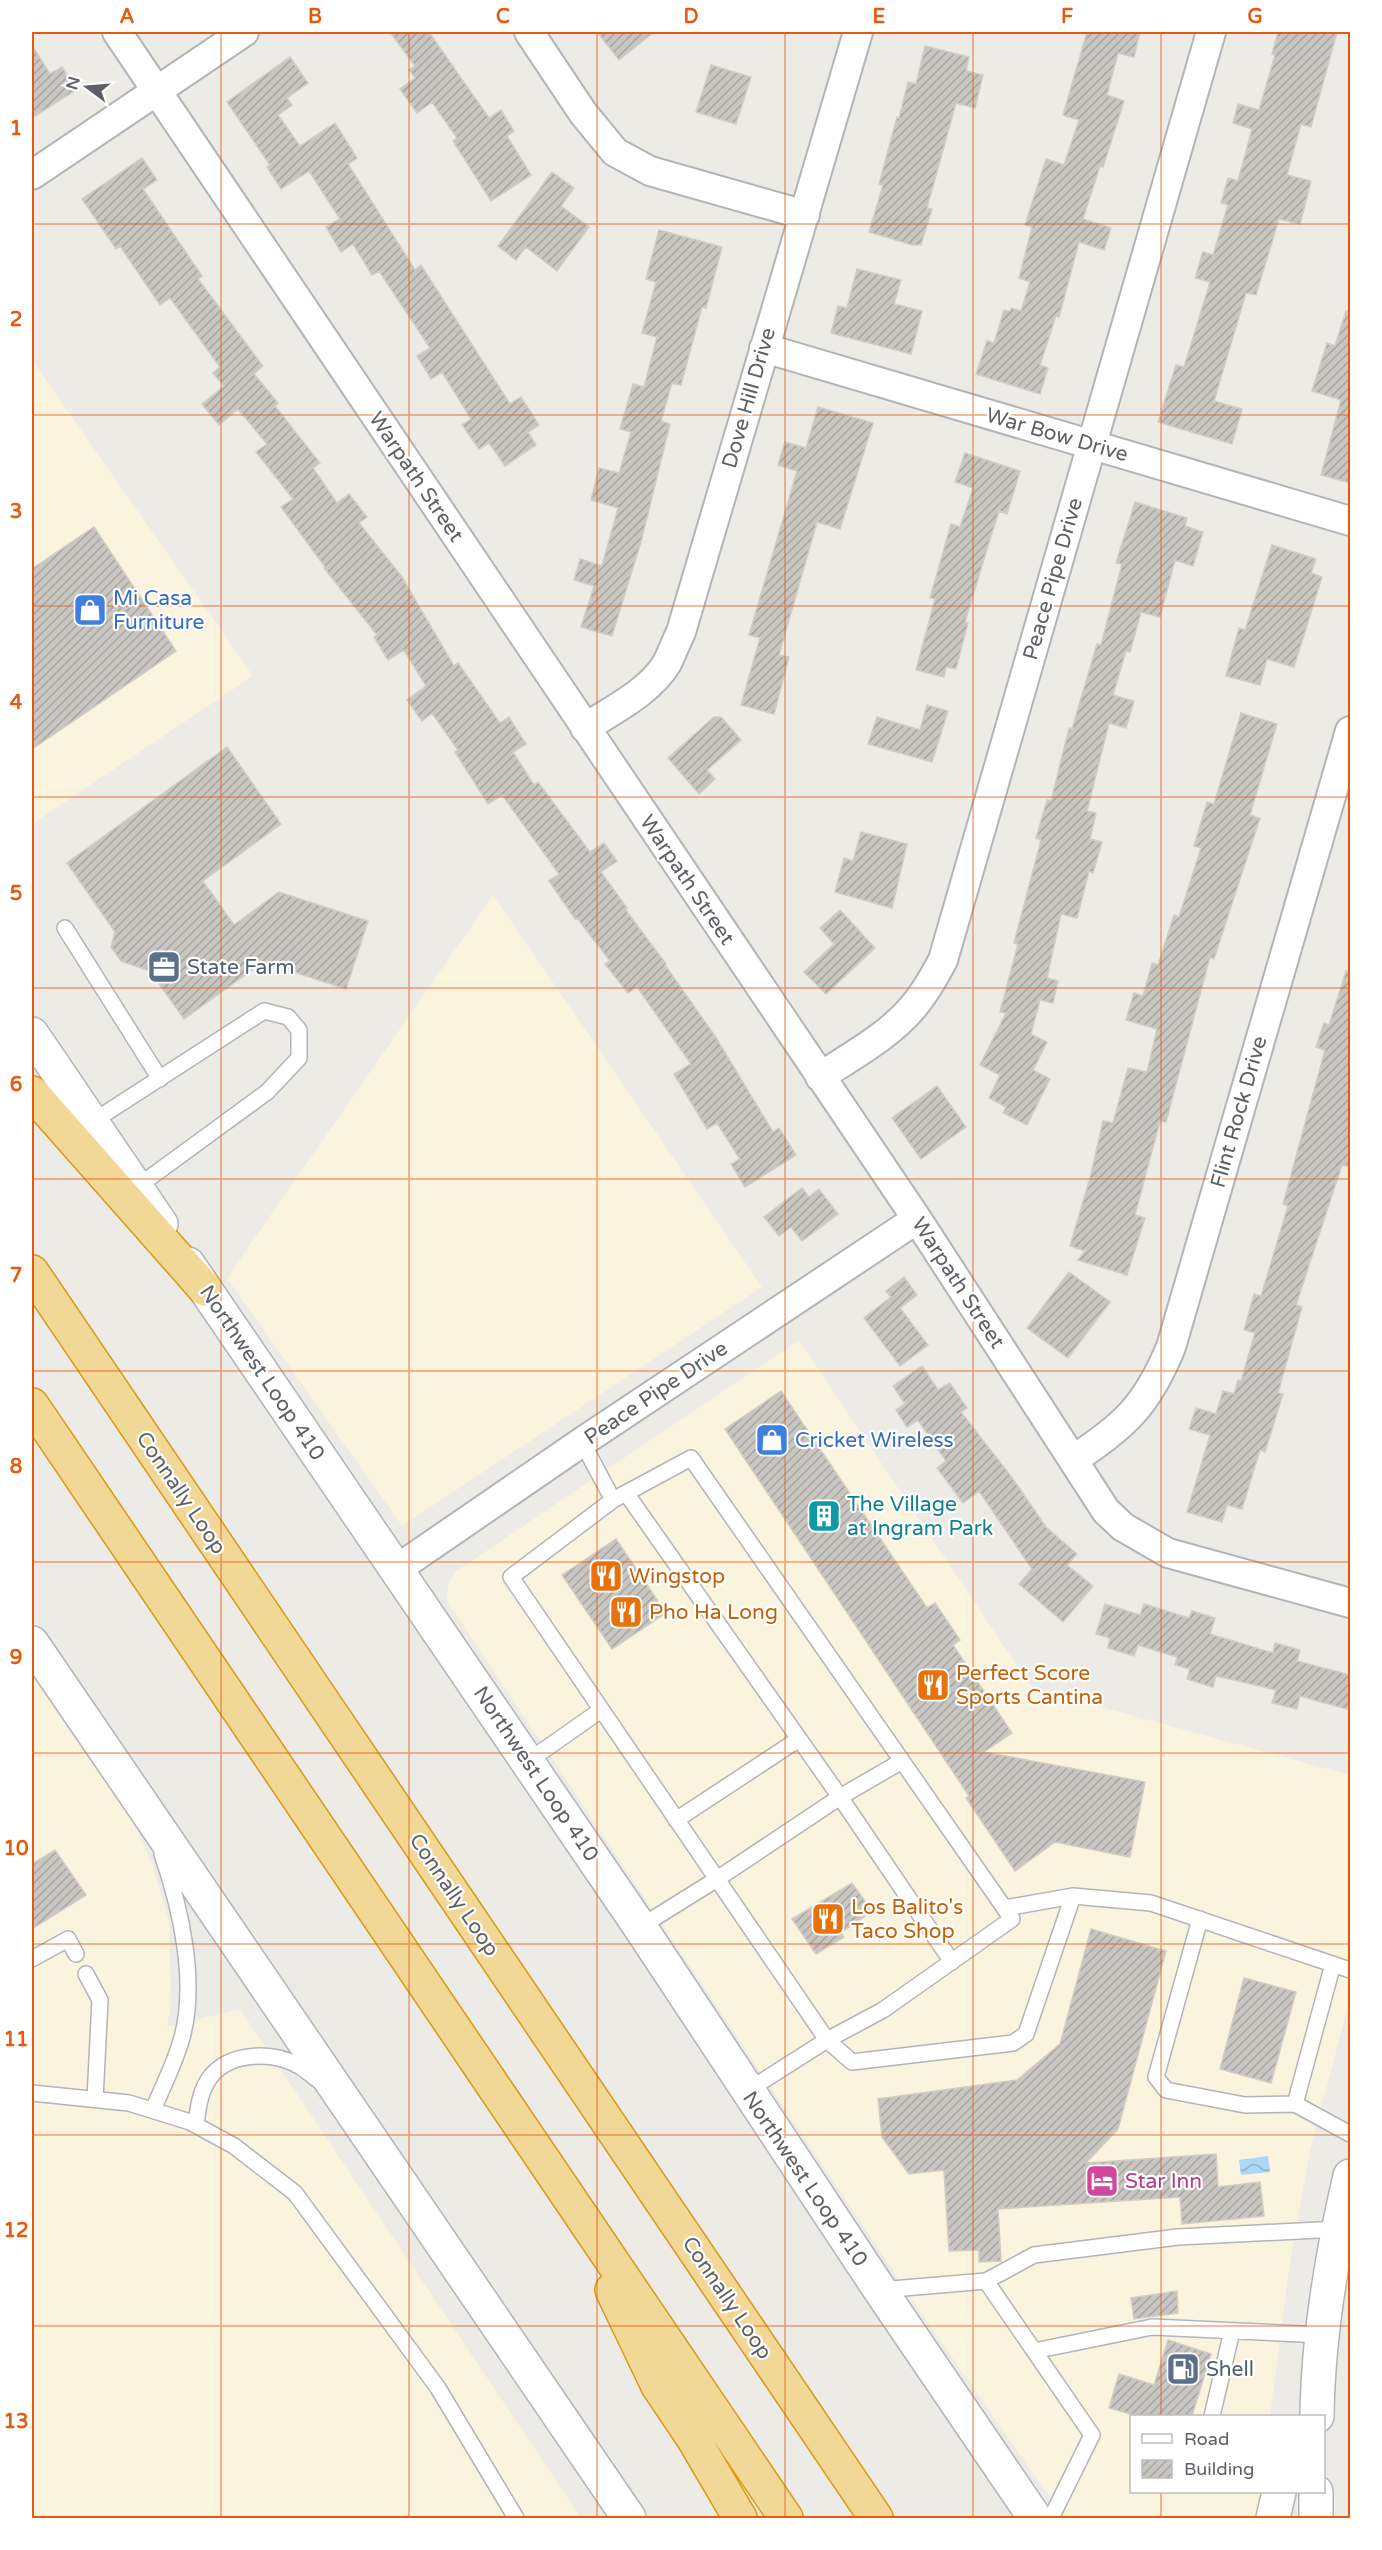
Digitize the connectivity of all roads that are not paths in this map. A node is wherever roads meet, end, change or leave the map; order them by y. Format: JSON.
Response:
{"nodes":[{"id":1,"x":117,"y":32,"type":"edge"},
{"id":2,"x":244,"y":32,"type":"edge"},
{"id":3,"x":529,"y":32,"type":"edge"},
{"id":4,"x":858,"y":32,"type":"edge"},
{"id":5,"x":1212,"y":32,"type":"edge"},
{"id":6,"x":157,"y":90,"type":"junction"},
{"id":7,"x":32,"y":175,"type":"edge"},
{"id":8,"x":805,"y":215,"type":"junction"},
{"id":9,"x":764,"y":348,"type":"junction"},
{"id":10,"x":1091,"y":445,"type":"junction"},
{"id":11,"x":1350,"y":521,"type":"edge"},
{"id":12,"x":585,"y":728,"type":"junction"},
{"id":13,"x":1350,"y":731,"type":"edge"},
{"id":14,"x":65,"y":928,"type":"dead end"},
{"id":15,"x":32,"y":1034,"type":"edge"},
{"id":16,"x":820,"y":1077,"type":"junction"},
{"id":17,"x":160,"y":1079,"type":"junction"},
{"id":18,"x":32,"y":1093,"type":"edge"},
{"id":19,"x":92,"y":1122,"type":"junction"},
{"id":20,"x":137,"y":1187,"type":"junction"},
{"id":21,"x":916,"y":1219,"type":"junction"},
{"id":22,"x":32,"y":1272,"type":"edge"},
{"id":23,"x":205,"y":1289,"type":"junction"},
{"id":24,"x":32,"y":1405,"type":"edge"},
{"id":25,"x":582,"y":1442,"type":"junction"},
{"id":26,"x":1073,"y":1460,"type":"junction"},
{"id":27,"x":620,"y":1497,"type":"junction"},
{"id":28,"x":397,"y":1569,"type":"junction"},
{"id":29,"x":1350,"y":1603,"type":"edge"},
{"id":30,"x":32,"y":1643,"type":"edge"},
{"id":31,"x":601,"y":1710,"type":"junction"},
{"id":32,"x":799,"y":1739,"type":"junction"},
{"id":33,"x":902,"y":1761,"type":"junction"},
{"id":34,"x":527,"y":1762,"type":"junction"},
{"id":35,"x":840,"y":1797,"type":"junction"},
{"id":36,"x":141,"y":1804,"type":"junction"},
{"id":37,"x":676,"y":1820,"type":"junction"},
{"id":38,"x":717,"y":1879,"type":"junction"},
{"id":39,"x":1073,"y":1896,"type":"junction"},
{"id":40,"x":1005,"y":1908,"type":"junction"},
{"id":41,"x":1200,"y":1919,"type":"junction"},
{"id":42,"x":640,"y":1928,"type":"junction"},
{"id":43,"x":76,"y":1954,"type":"dead end"},
{"id":44,"x":32,"y":1959,"type":"edge"},
{"id":45,"x":952,"y":1962,"type":"junction"},
{"id":46,"x":1333,"y":1964,"type":"junction"},
{"id":47,"x":1350,"y":1970,"type":"edge"},
{"id":48,"x":86,"y":1974,"type":"dead end"},
{"id":49,"x":827,"y":2040,"type":"junction"},
{"id":50,"x":747,"y":2091,"type":"junction"},
{"id":51,"x":32,"y":2093,"type":"edge"},
{"id":52,"x":343,"y":2097,"type":"junction"},
{"id":53,"x":95,"y":2099,"type":"junction"},
{"id":54,"x":1295,"y":2104,"type":"junction"},
{"id":55,"x":153,"y":2110,"type":"junction"},
{"id":56,"x":196,"y":2125,"type":"junction"},
{"id":57,"x":1350,"y":2134,"type":"edge"},
{"id":58,"x":1350,"y":2176,"type":"edge"},
{"id":59,"x":567,"y":2194,"type":"junction"},
{"id":60,"x":1338,"y":2229,"type":"junction"},
{"id":61,"x":986,"y":2281,"type":"junction"},
{"id":62,"x":880,"y":2290,"type":"junction"},
{"id":63,"x":1232,"y":2331,"type":"junction"},
{"id":64,"x":1323,"y":2335,"type":"junction"},
{"id":65,"x":1034,"y":2351,"type":"junction"},
{"id":66,"x":1317,"y":2384,"type":"junction"},
{"id":67,"x":1212,"y":2415,"type":"edge"},
{"id":68,"x":1306,"y":2415,"type":"edge"},
{"id":69,"x":1317,"y":2415,"type":"edge"},
{"id":70,"x":1316,"y":2493,"type":"edge"},
{"id":71,"x":516,"y":2518,"type":"edge"},
{"id":72,"x":629,"y":2518,"type":"edge"},
{"id":73,"x":740,"y":2518,"type":"edge"},
{"id":74,"x":786,"y":2518,"type":"edge"},
{"id":75,"x":876,"y":2518,"type":"edge"},
{"id":76,"x":1035,"y":2518,"type":"edge"},
{"id":77,"x":1052,"y":2518,"type":"edge"},
{"id":78,"x":1316,"y":2518,"type":"edge"}],
"edges":[{"from":1,"to":6,"type":"street","name":"Warpath Street"},
{"from":2,"to":6,"type":"street"},
{"from":3,"to":8,"type":"street"},
{"from":4,"to":8,"type":"street","name":"Dove Hill Drive"},
{"from":5,"to":10,"type":"street","name":"Peace Pipe Drive"},
{"from":6,"to":7,"type":"street"},
{"from":6,"to":12,"type":"street","name":"Warpath Street"},
{"from":8,"to":9,"type":"street","name":"Dove Hill Drive"},
{"from":9,"to":10,"type":"street","name":"War Bow Drive"},
{"from":9,"to":12,"type":"street","name":"Dove Hill Drive"},
{"from":10,"to":11,"type":"street","name":"War Bow Drive"},
{"from":10,"to":16,"type":"street","name":"Peace Pipe Drive"},
{"from":12,"to":16,"type":"street","name":"Warpath Street"},
{"from":13,"to":26,"type":"street","name":"Flint Rock Drive"},
{"from":14,"to":17,"type":"lane"},
{"from":15,"to":19,"type":"main road","name":"Northwest Loop 410"},
{"from":16,"to":21,"type":"street","name":"Warpath Street"},
{"from":17,"to":19,"type":"lane"},
{"from":17,"to":20,"type":"lane"},
{"from":18,"to":23,"type":"highway"},
{"from":19,"to":20,"type":"main road","name":"Northwest Loop 410"},
{"from":20,"to":23,"type":"main road","name":"Northwest Loop 410"},
{"from":21,"to":25,"type":"street","name":"Peace Pipe Drive"},
{"from":21,"to":26,"type":"street","name":"Warpath Street"},
{"from":22,"to":75,"type":"highway","name":"Connally Loop"},
{"from":23,"to":28,"type":"main road","name":"Northwest Loop 410"},
{"from":24,"to":59,"type":"highway"},
{"from":25,"to":27,"type":"lane"},
{"from":25,"to":28,"type":"street","name":"Peace Pipe Drive"},
{"from":26,"to":29,"type":"street","name":"Warpath Street"},
{"from":27,"to":31,"type":"lane"},
{"from":27,"to":32,"type":"lane"},
{"from":27,"to":33,"type":"lane"},
{"from":28,"to":34,"type":"main road","name":"Northwest Loop 410"},
{"from":30,"to":36,"type":"main road"},
{"from":31,"to":34,"type":"lane"},
{"from":31,"to":37,"type":"lane"},
{"from":32,"to":35,"type":"lane"},
{"from":32,"to":37,"type":"lane"},
{"from":33,"to":35,"type":"lane"},
{"from":33,"to":40,"type":"lane"},
{"from":34,"to":42,"type":"main road","name":"Northwest Loop 410"},
{"from":35,"to":38,"type":"lane"},
{"from":35,"to":45,"type":"lane"},
{"from":36,"to":52,"type":"main road"},
{"from":36,"to":55,"type":"lane"},
{"from":37,"to":38,"type":"lane"},
{"from":38,"to":42,"type":"lane"},
{"from":38,"to":49,"type":"lane"},
{"from":39,"to":40,"type":"lane"},
{"from":39,"to":41,"type":"lane"},
{"from":39,"to":49,"type":"lane"},
{"from":40,"to":45,"type":"lane"},
{"from":41,"to":46,"type":"lane"},
{"from":41,"to":54,"type":"lane"},
{"from":42,"to":50,"type":"main road","name":"Northwest Loop 410"},
{"from":43,"to":44,"type":"lane"},
{"from":45,"to":49,"type":"lane"},
{"from":46,"to":47,"type":"lane"},
{"from":46,"to":54,"type":"lane"},
{"from":48,"to":53,"type":"lane"},
{"from":49,"to":50,"type":"lane"},
{"from":50,"to":62,"type":"main road","name":"Northwest Loop 410"},
{"from":51,"to":53,"type":"lane"},
{"from":52,"to":56,"type":"lane"},
{"from":52,"to":72,"type":"main road"},
{"from":53,"to":55,"type":"lane"},
{"from":54,"to":57,"type":"lane"},
{"from":55,"to":56,"type":"lane"},
{"from":56,"to":71,"type":"lane"},
{"from":58,"to":60,"type":"main road"},
{"from":59,"to":73,"type":"highway"},
{"from":59,"to":74,"type":"highway"},
{"from":60,"to":61,"type":"lane"},
{"from":60,"to":64,"type":"main road"},
{"from":61,"to":62,"type":"lane"},
{"from":61,"to":65,"type":"lane"},
{"from":62,"to":76,"type":"main road","name":"Northwest Loop 410"},
{"from":63,"to":64,"type":"lane"},
{"from":63,"to":65,"type":"lane"},
{"from":63,"to":67,"type":"lane"},
{"from":64,"to":66,"type":"main road"},
{"from":65,"to":77,"type":"lane"},
{"from":66,"to":68,"type":"main road"},
{"from":66,"to":69,"type":"main road"},
{"from":70,"to":78,"type":"main road"}]}
